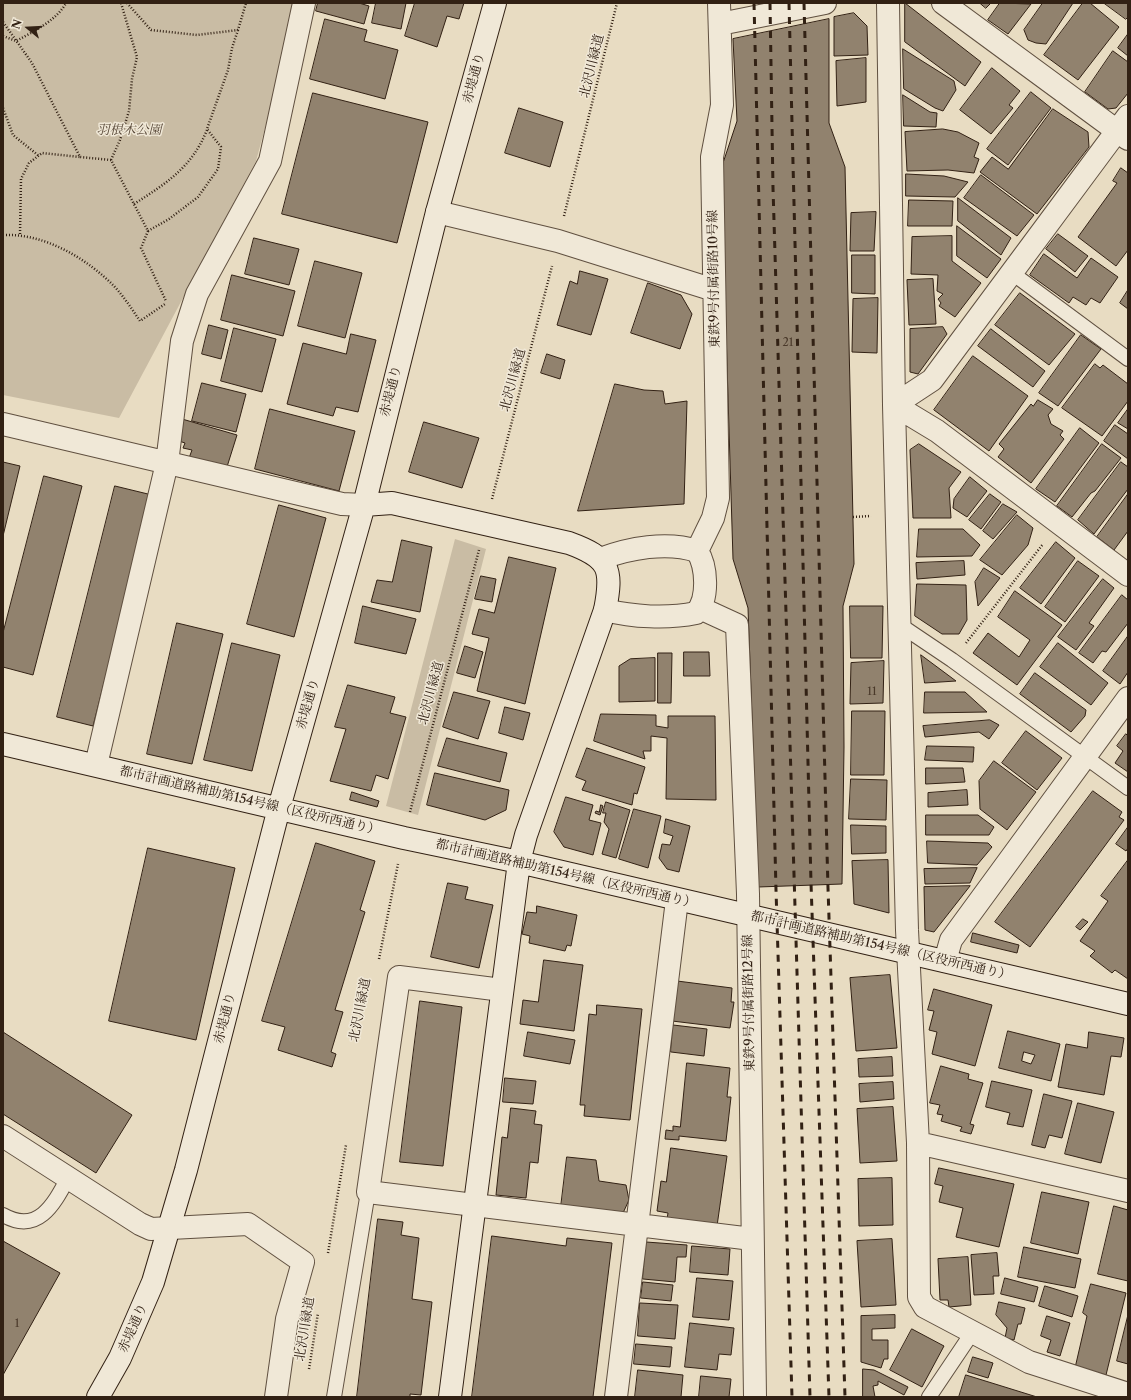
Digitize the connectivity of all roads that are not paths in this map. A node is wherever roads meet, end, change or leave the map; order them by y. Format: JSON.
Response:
{"nodes":[{"id":1,"x":304,"y":3,"type":"edge"},
{"id":2,"x":495,"y":3,"type":"edge"},
{"id":3,"x":825,"y":3,"type":"edge"},
{"id":4,"x":888,"y":3,"type":"edge"},
{"id":5,"x":943,"y":3,"type":"edge"},
{"id":6,"x":720,"y":13,"type":"edge"},
{"id":7,"x":1124,"y":128,"type":"edge"},
{"id":8,"x":437,"y":212,"type":"junction"},
{"id":9,"x":1012,"y":273,"type":"junction"},
{"id":10,"x":714,"y":290,"type":"junction"},
{"id":11,"x":1128,"y":359,"type":"edge"},
{"id":12,"x":894,"y":405,"type":"junction"},
{"id":13,"x":3,"y":424,"type":"edge"},
{"id":14,"x":167,"y":463,"type":"junction"},
{"id":15,"x":364,"y":505,"type":"junction"},
{"id":16,"x":697,"y":551,"type":"junction"},
{"id":17,"x":600,"y":559,"type":"junction"},
{"id":18,"x":1128,"y":575,"type":"edge"},
{"id":19,"x":700,"y":608,"type":"junction"},
{"id":20,"x":605,"y":610,"type":"junction"},
{"id":21,"x":900,"y":625,"type":"junction"},
{"id":22,"x":1128,"y":698,"type":"edge"},
{"id":23,"x":3,"y":744,"type":"edge"},
{"id":24,"x":1085,"y":756,"type":"junction"},
{"id":25,"x":96,"y":765,"type":"junction"},
{"id":26,"x":1128,"y":788,"type":"edge"},
{"id":27,"x":279,"y":808,"type":"junction"},
{"id":28,"x":519,"y":862,"type":"junction"},
{"id":29,"x":677,"y":900,"type":"junction"},
{"id":30,"x":747,"y":914,"type":"junction"},
{"id":31,"x":907,"y":952,"type":"junction"},
{"id":32,"x":945,"y":961,"type":"junction"},
{"id":33,"x":502,"y":990,"type":"junction"},
{"id":34,"x":1128,"y":1004,"type":"edge"},
{"id":35,"x":3,"y":1136,"type":"edge"},
{"id":36,"x":918,"y":1143,"type":"junction"},
{"id":37,"x":68,"y":1178,"type":"junction"},
{"id":38,"x":1128,"y":1191,"type":"edge"},
{"id":39,"x":368,"y":1192,"type":"junction"},
{"id":40,"x":475,"y":1205,"type":"junction"},
{"id":41,"x":3,"y":1216,"type":"edge"},
{"id":42,"x":637,"y":1225,"type":"junction"},
{"id":43,"x":169,"y":1227,"type":"junction"},
{"id":44,"x":752,"y":1239,"type":"junction"},
{"id":45,"x":972,"y":1333,"type":"junction"},
{"id":46,"x":1128,"y":1394,"type":"edge"},
{"id":47,"x":98,"y":1397,"type":"edge"},
{"id":48,"x":276,"y":1397,"type":"edge"},
{"id":49,"x":334,"y":1397,"type":"edge"},
{"id":50,"x":450,"y":1397,"type":"edge"},
{"id":51,"x":616,"y":1397,"type":"edge"},
{"id":52,"x":755,"y":1397,"type":"edge"},
{"id":53,"x":929,"y":1397,"type":"edge"}],
"edges":[{"from":1,"to":14,"type":"street"},
{"from":2,"to":8,"type":"street","name":"赤堤通り"},
{"from":3,"to":6,"type":"street"},
{"from":4,"to":12,"type":"street"},
{"from":5,"to":7,"type":"street"},
{"from":6,"to":10,"type":"street","name":"東鉄9号付属街路10号線"},
{"from":7,"to":9,"type":"street"},
{"from":8,"to":10,"type":"street"},
{"from":8,"to":15,"type":"street","name":"赤堤通り"},
{"from":9,"to":11,"type":"lane"},
{"from":9,"to":12,"type":"street"},
{"from":10,"to":16,"type":"street","name":"東鉄9号付属街路10号線"},
{"from":12,"to":18,"type":"street"},
{"from":12,"to":21,"type":"street"},
{"from":13,"to":14,"type":"street"},
{"from":14,"to":15,"type":"street"},
{"from":14,"to":25,"type":"street"},
{"from":15,"to":17,"type":"street"},
{"from":15,"to":27,"type":"street","name":"赤堤通り"},
{"from":16,"to":17,"type":"street"},
{"from":16,"to":19,"type":"street"},
{"from":17,"to":20,"type":"street"},
{"from":19,"to":20,"type":"street"},
{"from":19,"to":30,"type":"street","name":"東鉄9号付属街路12号線"},
{"from":20,"to":28,"type":"street"},
{"from":21,"to":24,"type":"lane"},
{"from":21,"to":31,"type":"street"},
{"from":22,"to":24,"type":"street"},
{"from":23,"to":25,"type":"street","name":"都市計画道路補助第154号線（区役所西通り）"},
{"from":24,"to":26,"type":"lane"},
{"from":24,"to":32,"type":"street"},
{"from":25,"to":27,"type":"street","name":"都市計画道路補助第154号線（区役所西通り）"},
{"from":27,"to":28,"type":"street","name":"都市計画道路補助第154号線（区役所西通り）"},
{"from":27,"to":43,"type":"street","name":"赤堤通り"},
{"from":28,"to":29,"type":"street","name":"都市計画道路補助第154号線（区役所西通り）"},
{"from":28,"to":33,"type":"street"},
{"from":29,"to":30,"type":"street","name":"都市計画道路補助第154号線（区役所西通り）"},
{"from":29,"to":42,"type":"street"},
{"from":30,"to":31,"type":"street","name":"都市計画道路補助第154号線（区役所西通り）"},
{"from":30,"to":44,"type":"street","name":"東鉄9号付属街路12号線"},
{"from":31,"to":32,"type":"street","name":"都市計画道路補助第154号線（区役所西通り）"},
{"from":31,"to":36,"type":"street"},
{"from":32,"to":34,"type":"street","name":"都市計画道路補助第154号線（区役所西通り）"},
{"from":33,"to":39,"type":"street"},
{"from":33,"to":40,"type":"street"},
{"from":35,"to":37,"type":"street"},
{"from":36,"to":38,"type":"street"},
{"from":36,"to":45,"type":"street"},
{"from":37,"to":41,"type":"lane"},
{"from":37,"to":43,"type":"street"},
{"from":39,"to":40,"type":"street"},
{"from":39,"to":49,"type":"lane"},
{"from":40,"to":42,"type":"street"},
{"from":40,"to":50,"type":"street"},
{"from":42,"to":44,"type":"street"},
{"from":42,"to":51,"type":"street"},
{"from":43,"to":47,"type":"street","name":"赤堤通り"},
{"from":43,"to":48,"type":"street"},
{"from":44,"to":52,"type":"street","name":"東鉄9号付属街路12号線"},
{"from":45,"to":46,"type":"street"},
{"from":45,"to":53,"type":"lane"}]}
